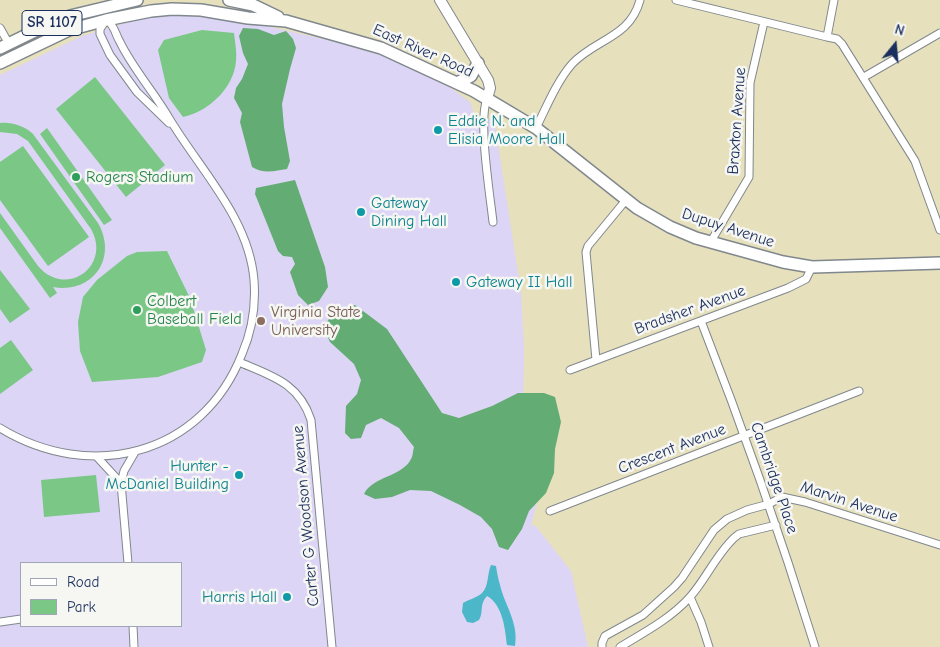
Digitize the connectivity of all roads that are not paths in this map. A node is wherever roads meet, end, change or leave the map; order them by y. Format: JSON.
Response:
{"nodes":[{"id":1,"x":137,"y":0,"type":"edge"},
{"id":2,"x":229,"y":0,"type":"edge"},
{"id":3,"x":440,"y":0,"type":"edge"},
{"id":4,"x":640,"y":0,"type":"edge"},
{"id":5,"x":676,"y":0,"type":"edge"},
{"id":6,"x":834,"y":0,"type":"edge"},
{"id":7,"x":107,"y":3,"type":"edge"},
{"id":8,"x":106,"y":20,"type":"junction"},
{"id":9,"x":286,"y":21,"type":"junction"},
{"id":10,"x":764,"y":22,"type":"junction"},
{"id":11,"x":0,"y":28,"type":"edge"},
{"id":12,"x":940,"y":33,"type":"edge"},
{"id":13,"x":828,"y":37,"type":"junction"},
{"id":14,"x":4,"y":46,"type":"edge"},
{"id":15,"x":0,"y":63,"type":"edge"},
{"id":16,"x":478,"y":63,"type":"junction"},
{"id":17,"x":864,"y":77,"type":"junction"},
{"id":18,"x":457,"y":83,"type":"junction"},
{"id":19,"x":487,"y":99,"type":"junction"},
{"id":20,"x":536,"y":128,"type":"junction"},
{"id":21,"x":176,"y":129,"type":"junction"},
{"id":22,"x":626,"y":200,"type":"junction"},
{"id":23,"x":493,"y":222,"type":"dead end"},
{"id":24,"x":940,"y":230,"type":"edge"},
{"id":25,"x":710,"y":243,"type":"junction"},
{"id":26,"x":940,"y":263,"type":"edge"},
{"id":27,"x":812,"y":267,"type":"junction"},
{"id":28,"x":701,"y":321,"type":"junction"},
{"id":29,"x":596,"y":360,"type":"junction"},
{"id":30,"x":239,"y":362,"type":"junction"},
{"id":31,"x":570,"y":370,"type":"dead end"},
{"id":32,"x":859,"y":391,"type":"dead end"},
{"id":33,"x":0,"y":428,"type":"edge"},
{"id":34,"x":745,"y":436,"type":"junction"},
{"id":35,"x":135,"y":452,"type":"junction"},
{"id":36,"x":97,"y":457,"type":"junction"},
{"id":37,"x":121,"y":483,"type":"junction"},
{"id":38,"x":769,"y":504,"type":"junction"},
{"id":39,"x":550,"y":511,"type":"dead end"},
{"id":40,"x":776,"y":525,"type":"junction"},
{"id":41,"x":940,"y":545,"type":"edge"},
{"id":42,"x":128,"y":562,"type":"edge"},
{"id":43,"x":690,"y":597,"type":"junction"},
{"id":44,"x":20,"y":619,"type":"edge"},
{"id":45,"x":0,"y":622,"type":"edge"},
{"id":46,"x":133,"y":627,"type":"edge"},
{"id":47,"x":134,"y":647,"type":"edge"},
{"id":48,"x":332,"y":647,"type":"edge"},
{"id":49,"x":602,"y":647,"type":"edge"},
{"id":50,"x":620,"y":647,"type":"edge"},
{"id":51,"x":709,"y":647,"type":"edge"},
{"id":52,"x":815,"y":647,"type":"edge"}],
"edges":[{"from":1,"to":7,"type":"main road","number":"SR 1107"},
{"from":2,"to":9,"type":"main road","name":"East River Road","number":"SR 1107"},
{"from":3,"to":16,"type":"street"},
{"from":4,"to":20,"type":"street"},
{"from":5,"to":10,"type":"street"},
{"from":6,"to":13,"type":"street"},
{"from":7,"to":8,"type":"street"},
{"from":7,"to":14,"type":"main road","number":"SR 1107"},
{"from":8,"to":9,"type":"main road","name":"East River Road","number":"SR 1107"},
{"from":8,"to":15,"type":"main road","name":"East River Road","number":"SR 1107"},
{"from":8,"to":21,"type":"street"},
{"from":8,"to":21,"type":"street"},
{"from":9,"to":18,"type":"main road","name":"East River Road","number":"SR 1107"},
{"from":10,"to":13,"type":"street"},
{"from":10,"to":25,"type":"street","name":"Braxton Avenue"},
{"from":11,"to":14,"type":"street"},
{"from":12,"to":17,"type":"street"},
{"from":13,"to":17,"type":"street"},
{"from":16,"to":18,"type":"main road"},
{"from":16,"to":19,"type":"street"},
{"from":17,"to":24,"type":"street"},
{"from":18,"to":19,"type":"main road","name":"East River Road","number":"SR 1107"},
{"from":19,"to":20,"type":"main road","name":"Dupuy Avenue","number":"SR 1107"},
{"from":19,"to":23,"type":"street"},
{"from":20,"to":22,"type":"main road","name":"Dupuy Avenue"},
{"from":21,"to":30,"type":"street"},
{"from":22,"to":25,"type":"main road","name":"Dupuy Avenue"},
{"from":22,"to":29,"type":"street"},
{"from":25,"to":27,"type":"main road","name":"Dupuy Avenue"},
{"from":26,"to":27,"type":"main road","name":"Dupuy Avenue"},
{"from":27,"to":28,"type":"street","name":"Bradsher Avenue"},
{"from":28,"to":29,"type":"street","name":"Bradsher Avenue"},
{"from":28,"to":34,"type":"street","name":"Cambridge Place"},
{"from":29,"to":31,"type":"street","name":"Bradsher Avenue"},
{"from":30,"to":35,"type":"street"},
{"from":30,"to":48,"type":"street","name":"Carter G Woodson Avenue"},
{"from":32,"to":34,"type":"street","name":"Crescent Avenue"},
{"from":33,"to":36,"type":"street"},
{"from":34,"to":38,"type":"street","name":"Cambridge Place"},
{"from":34,"to":39,"type":"street","name":"Crescent Avenue"},
{"from":35,"to":36,"type":"street"},
{"from":35,"to":37,"type":"street"},
{"from":36,"to":37,"type":"street"},
{"from":37,"to":42,"type":"street"},
{"from":38,"to":40,"type":"street","name":"Cambridge Place"},
{"from":38,"to":41,"type":"street","name":"Marvin Avenue"},
{"from":38,"to":49,"type":"street","name":"Marvin Avenue"},
{"from":40,"to":43,"type":"street"},
{"from":40,"to":52,"type":"street","name":"Cambridge Place"},
{"from":43,"to":50,"type":"street"},
{"from":43,"to":51,"type":"street"},
{"from":44,"to":45,"type":"street"},
{"from":46,"to":47,"type":"street"}]}
